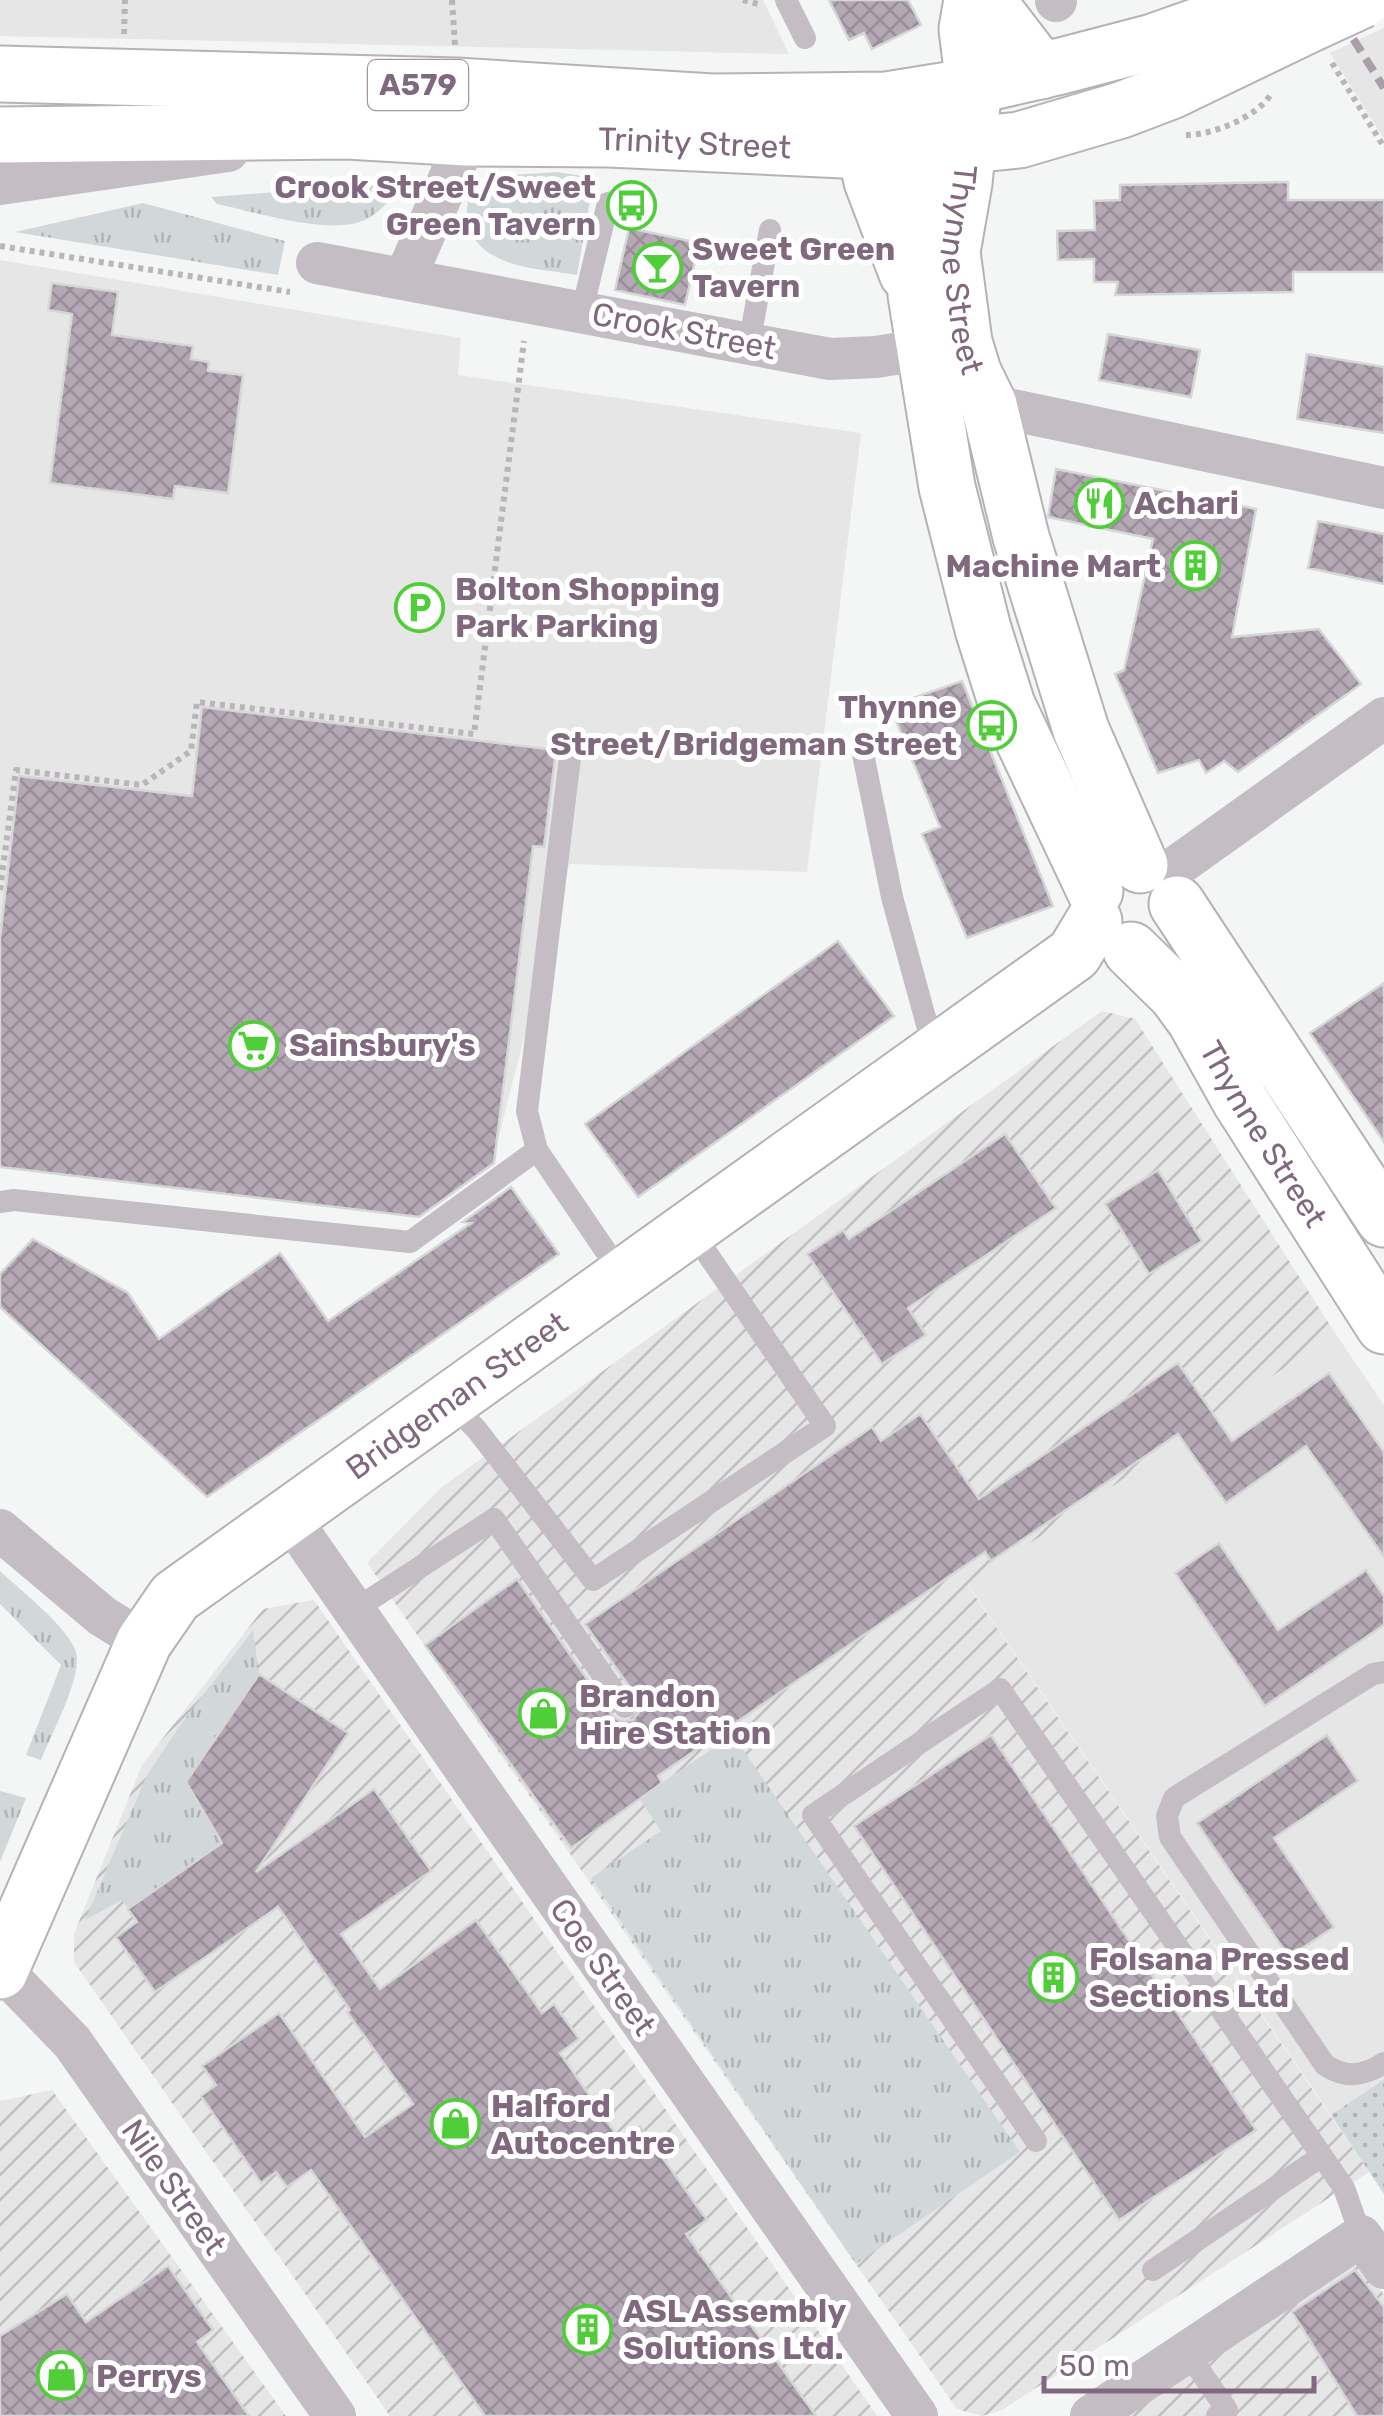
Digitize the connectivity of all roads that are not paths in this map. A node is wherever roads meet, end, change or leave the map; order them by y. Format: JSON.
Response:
{"nodes":[{"id":1,"x":786,"y":0,"type":"edge"},
{"id":2,"x":1362,"y":0,"type":"edge"},
{"id":3,"x":973,"y":2,"type":"edge"},
{"id":4,"x":1302,"y":24,"type":"edge"},
{"id":5,"x":805,"y":38,"type":"dead end"},
{"id":6,"x":1042,"y":71,"type":"junction"},
{"id":7,"x":0,"y":74,"type":"edge"},
{"id":8,"x":974,"y":86,"type":"junction"},
{"id":9,"x":347,"y":131,"type":"junction"},
{"id":10,"x":0,"y":135,"type":"edge"},
{"id":11,"x":467,"y":138,"type":"junction"},
{"id":12,"x":944,"y":148,"type":"junction"},
{"id":13,"x":866,"y":151,"type":"junction"},
{"id":14,"x":0,"y":184,"type":"edge"},
{"id":15,"x":608,"y":203,"type":"dead end"},
{"id":16,"x":770,"y":230,"type":"dead end"},
{"id":17,"x":317,"y":263,"type":"road end"},
{"id":18,"x":404,"y":278,"type":"junction"},
{"id":19,"x":916,"y":295,"type":"junction"},
{"id":20,"x":582,"y":312,"type":"junction"},
{"id":21,"x":749,"y":344,"type":"junction"},
{"id":22,"x":944,"y":347,"type":"junction"},
{"id":23,"x":990,"y":405,"type":"junction"},
{"id":24,"x":1384,"y":488,"type":"edge"},
{"id":25,"x":1384,"y":718,"type":"edge"},
{"id":26,"x":572,"y":741,"type":"dead end"},
{"id":27,"x":862,"y":750,"type":"dead end"},
{"id":28,"x":1124,"y":914,"type":"junction"},
{"id":29,"x":935,"y":1054,"type":"junction"},
{"id":30,"x":537,"y":1150,"type":"junction"},
{"id":31,"x":0,"y":1202,"type":"edge"},
{"id":32,"x":1384,"y":1219,"type":"edge"},
{"id":33,"x":691,"y":1230,"type":"junction"},
{"id":34,"x":624,"y":1278,"type":"junction"},
{"id":35,"x":1384,"y":1326,"type":"edge"},
{"id":36,"x":450,"y":1402,"type":"junction"},
{"id":37,"x":289,"y":1517,"type":"junction"},
{"id":38,"x":0,"y":1530,"type":"edge"},
{"id":39,"x":354,"y":1610,"type":"junction"},
{"id":40,"x":144,"y":1642,"type":"junction"},
{"id":41,"x":1384,"y":1672,"type":"edge"},
{"id":42,"x":625,"y":1707,"type":"dead end"},
{"id":43,"x":0,"y":1970,"type":"edge"},
{"id":44,"x":1384,"y":2062,"type":"edge"},
{"id":45,"x":1036,"y":2140,"type":"dead end"},
{"id":46,"x":1322,"y":2156,"type":"junction"},
{"id":47,"x":1373,"y":2252,"type":"edge"},
{"id":48,"x":1153,"y":2270,"type":"dead end"},
{"id":49,"x":1188,"y":2352,"type":"junction"},
{"id":50,"x":331,"y":2415,"type":"edge"},
{"id":51,"x":917,"y":2416,"type":"edge"},
{"id":52,"x":1091,"y":2416,"type":"edge"},
{"id":53,"x":1217,"y":2416,"type":"edge"}],
"edges":[{"from":1,"to":5,"type":"lane"},
{"from":2,"to":4,"type":"street","name":"Trinity Street","number":"A579","bridge":true},
{"from":3,"to":6,"type":"street"},
{"from":3,"to":8,"type":"street","name":"Thynne Street"},
{"from":4,"to":6,"type":"street","name":"Trinity Street","number":"A579"},
{"from":4,"to":12,"type":"street","name":"Trinity Street","number":"A579"},
{"from":6,"to":8,"type":"street","name":"Trinity Street","number":"A579"},
{"from":7,"to":8,"type":"street","name":"Trinity Street","number":"A579"},
{"from":8,"to":12,"type":"street","name":"Thynne Street"},
{"from":9,"to":10,"type":"street","name":"Trinity Street","number":"A579"},
{"from":9,"to":11,"type":"street","name":"Trinity Street","number":"A579"},
{"from":9,"to":14,"type":"street"},
{"from":11,"to":13,"type":"street","name":"Trinity Street","number":"A579"},
{"from":11,"to":18,"type":"street"},
{"from":12,"to":13,"type":"street","name":"Trinity Street","number":"A579"},
{"from":12,"to":19,"type":"street","name":"Thynne Street"},
{"from":12,"to":22,"type":"street","name":"Thynne Street"},
{"from":13,"to":19,"type":"street"},
{"from":15,"to":20,"type":"lane"},
{"from":16,"to":21,"type":"lane"},
{"from":17,"to":18,"type":"street","name":"Crook Street"},
{"from":18,"to":20,"type":"street","name":"Crook Street"},
{"from":19,"to":22,"type":"street","name":"Thynne Street"},
{"from":20,"to":21,"type":"street","name":"Crook Street"},
{"from":21,"to":22,"type":"street","name":"Crook Street"},
{"from":22,"to":23,"type":"street","name":"Thynne Street"},
{"from":22,"to":28,"type":"street","name":"Thynne Street"},
{"from":23,"to":24,"type":"street"},
{"from":23,"to":28,"type":"street","name":"Thynne Street"},
{"from":25,"to":28,"type":"street","name":"Bridgeman Street"},
{"from":26,"to":30,"type":"lane"},
{"from":27,"to":29,"type":"lane"},
{"from":28,"to":29,"type":"street","name":"Bridgeman Street"},
{"from":28,"to":32,"type":"street","name":"Thynne Street"},
{"from":28,"to":35,"type":"street","name":"Thynne Street"},
{"from":29,"to":33,"type":"street","name":"Bridgeman Street"},
{"from":30,"to":31,"type":"lane"},
{"from":30,"to":34,"type":"lane"},
{"from":33,"to":34,"type":"street","name":"Bridgeman Street"},
{"from":33,"to":36,"type":"lane"},
{"from":34,"to":36,"type":"street","name":"Bridgeman Street"},
{"from":36,"to":37,"type":"street","name":"Bridgeman Street"},
{"from":37,"to":39,"type":"street","name":"Coe Street"},
{"from":37,"to":40,"type":"street","name":"Bridgeman Street"},
{"from":38,"to":40,"type":"street"},
{"from":39,"to":42,"type":"lane"},
{"from":39,"to":51,"type":"street","name":"Coe Street"},
{"from":40,"to":43,"type":"street","name":"Bridgeman Street"},
{"from":41,"to":44,"type":"lane"},
{"from":43,"to":50,"type":"street","name":"Nile Street"},
{"from":45,"to":46,"type":"lane"},
{"from":46,"to":47,"type":"lane"},
{"from":46,"to":48,"type":"lane"},
{"from":47,"to":49,"type":"street"},
{"from":49,"to":52,"type":"street"},
{"from":49,"to":53,"type":"lane"}]}
